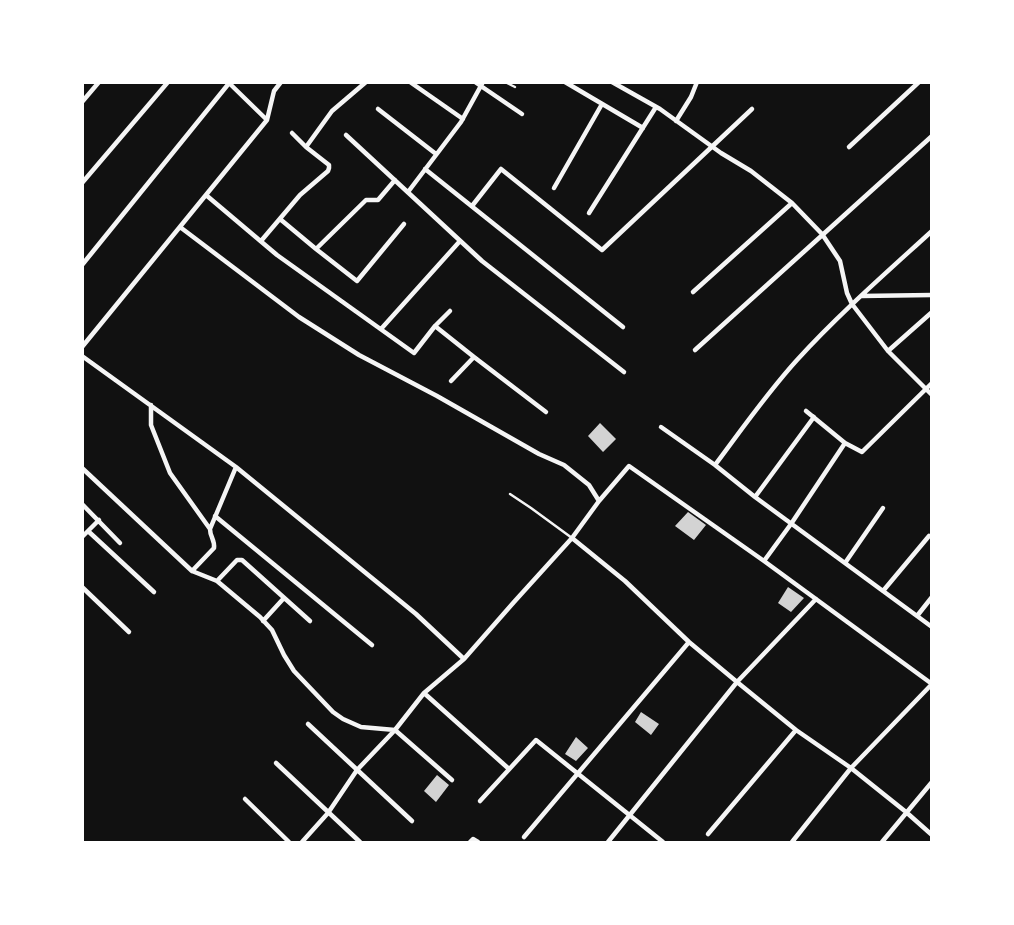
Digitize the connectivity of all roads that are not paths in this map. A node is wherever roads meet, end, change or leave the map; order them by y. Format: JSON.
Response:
{"nodes":[{"id":1,"x":99,"y":82,"type":"edge"},
{"id":2,"x":168,"y":82,"type":"edge"},
{"id":3,"x":281,"y":82,"type":"edge"},
{"id":4,"x":366,"y":82,"type":"edge"},
{"id":5,"x":410,"y":82,"type":"edge"},
{"id":6,"x":475,"y":82,"type":"edge"},
{"id":7,"x":505,"y":82,"type":"edge"},
{"id":8,"x":565,"y":82,"type":"edge"},
{"id":9,"x":612,"y":82,"type":"edge"},
{"id":10,"x":628,"y":82,"type":"edge"},
{"id":11,"x":697,"y":82,"type":"edge"},
{"id":12,"x":919,"y":82,"type":"edge"},
{"id":13,"x":229,"y":83,"type":"edge"},
{"id":14,"x":482,"y":84,"type":"edge"},
{"id":15,"x":515,"y":87,"type":"dead end"},
{"id":16,"x":625,"y":90,"type":"junction"},
{"id":17,"x":82,"y":102,"type":"edge"},
{"id":18,"x":602,"y":104,"type":"junction"},
{"id":19,"x":656,"y":107,"type":"junction"},
{"id":20,"x":752,"y":108,"type":"dead end"},
{"id":21,"x":378,"y":109,"type":"dead end"},
{"id":22,"x":522,"y":114,"type":"dead end"},
{"id":23,"x":463,"y":119,"type":"junction"},
{"id":24,"x":267,"y":120,"type":"junction"},
{"id":25,"x":676,"y":121,"type":"junction"},
{"id":26,"x":643,"y":128,"type":"junction"},
{"id":27,"x":292,"y":133,"type":"dead end"},
{"id":28,"x":346,"y":135,"type":"dead end"},
{"id":29,"x":932,"y":136,"type":"edge"},
{"id":30,"x":306,"y":146,"type":"junction"},
{"id":31,"x":712,"y":146,"type":"junction"},
{"id":32,"x":849,"y":147,"type":"dead end"},
{"id":33,"x":436,"y":154,"type":"junction"},
{"id":34,"x":425,"y":169,"type":"junction"},
{"id":35,"x":395,"y":180,"type":"junction"},
{"id":36,"x":82,"y":183,"type":"edge"},
{"id":37,"x":554,"y":188,"type":"dead end"},
{"id":38,"x":408,"y":192,"type":"junction"},
{"id":39,"x":206,"y":195,"type":"junction"},
{"id":40,"x":792,"y":203,"type":"junction"},
{"id":41,"x":472,"y":206,"type":"junction"},
{"id":42,"x":589,"y":213,"type":"dead end"},
{"id":43,"x":280,"y":219,"type":"junction"},
{"id":44,"x":404,"y":224,"type":"dead end"},
{"id":45,"x":180,"y":227,"type":"junction"},
{"id":46,"x":932,"y":231,"type":"edge"},
{"id":47,"x":822,"y":234,"type":"junction"},
{"id":48,"x":261,"y":241,"type":"junction"},
{"id":49,"x":460,"y":241,"type":"junction"},
{"id":50,"x":316,"y":249,"type":"junction"},
{"id":51,"x":82,"y":265,"type":"edge"},
{"id":52,"x":692,"y":292,"type":"dead end"},
{"id":53,"x":932,"y":295,"type":"edge"},
{"id":54,"x":861,"y":296,"type":"junction"},
{"id":55,"x":852,"y":304,"type":"junction"},
{"id":56,"x":450,"y":311,"type":"dead end"},
{"id":57,"x":931,"y":313,"type":"edge"},
{"id":58,"x":435,"y":326,"type":"junction"},
{"id":59,"x":623,"y":327,"type":"dead end"},
{"id":60,"x":380,"y":329,"type":"junction"},
{"id":61,"x":82,"y":348,"type":"edge"},
{"id":62,"x":695,"y":350,"type":"dead end"},
{"id":63,"x":888,"y":351,"type":"junction"},
{"id":64,"x":82,"y":356,"type":"edge"},
{"id":65,"x":474,"y":357,"type":"junction"},
{"id":66,"x":624,"y":372,"type":"dead end"},
{"id":67,"x":451,"y":381,"type":"dead end"},
{"id":68,"x":932,"y":383,"type":"edge"},
{"id":69,"x":926,"y":389,"type":"junction"},
{"id":70,"x":932,"y":395,"type":"edge"},
{"id":71,"x":151,"y":405,"type":"junction"},
{"id":72,"x":806,"y":411,"type":"dead end"},
{"id":73,"x":546,"y":412,"type":"dead end"},
{"id":74,"x":814,"y":418,"type":"junction"},
{"id":75,"x":661,"y":427,"type":"dead end"},
{"id":76,"x":845,"y":443,"type":"junction"},
{"id":77,"x":715,"y":465,"type":"junction"},
{"id":78,"x":236,"y":467,"type":"junction"},
{"id":79,"x":82,"y":468,"type":"edge"},
{"id":80,"x":510,"y":494,"type":"dead end"},
{"id":81,"x":755,"y":496,"type":"junction"},
{"id":82,"x":600,"y":501,"type":"junction"},
{"id":83,"x":82,"y":504,"type":"edge"},
{"id":84,"x":883,"y":508,"type":"dead end"},
{"id":85,"x":216,"y":516,"type":"junction"},
{"id":86,"x":98,"y":520,"type":"junction"},
{"id":87,"x":791,"y":524,"type":"junction"},
{"id":88,"x":210,"y":529,"type":"junction"},
{"id":89,"x":88,"y":531,"type":"junction"},
{"id":90,"x":929,"y":536,"type":"dead end"},
{"id":91,"x":82,"y":537,"type":"edge"},
{"id":92,"x":572,"y":538,"type":"junction"},
{"id":93,"x":120,"y":542,"type":"dead end"},
{"id":94,"x":764,"y":561,"type":"junction"},
{"id":95,"x":845,"y":563,"type":"junction"},
{"id":96,"x":192,"y":571,"type":"junction"},
{"id":97,"x":218,"y":582,"type":"junction"},
{"id":98,"x":82,"y":587,"type":"edge"},
{"id":99,"x":883,"y":591,"type":"junction"},
{"id":100,"x":154,"y":592,"type":"dead end"},
{"id":101,"x":932,"y":597,"type":"edge"},
{"id":102,"x":284,"y":598,"type":"junction"},
{"id":103,"x":816,"y":599,"type":"junction"},
{"id":104,"x":917,"y":616,"type":"junction"},
{"id":105,"x":263,"y":621,"type":"junction"},
{"id":106,"x":310,"y":621,"type":"dead end"},
{"id":107,"x":932,"y":627,"type":"edge"},
{"id":108,"x":129,"y":632,"type":"dead end"},
{"id":109,"x":689,"y":642,"type":"junction"},
{"id":110,"x":372,"y":645,"type":"dead end"},
{"id":111,"x":464,"y":659,"type":"junction"},
{"id":112,"x":737,"y":682,"type":"junction"},
{"id":113,"x":932,"y":684,"type":"edge"},
{"id":114,"x":424,"y":693,"type":"junction"},
{"id":115,"x":308,"y":724,"type":"dead end"},
{"id":116,"x":395,"y":730,"type":"junction"},
{"id":117,"x":796,"y":730,"type":"junction"},
{"id":118,"x":276,"y":763,"type":"dead end"},
{"id":119,"x":851,"y":768,"type":"junction"},
{"id":120,"x":509,"y":769,"type":"junction"},
{"id":121,"x":357,"y":770,"type":"junction"},
{"id":122,"x":577,"y":774,"type":"junction"},
{"id":123,"x":452,"y":780,"type":"dead end"},
{"id":124,"x":932,"y":782,"type":"edge"},
{"id":125,"x":245,"y":798,"type":"dead end"},
{"id":126,"x":480,"y":801,"type":"dead end"},
{"id":127,"x":906,"y":812,"type":"junction"},
{"id":128,"x":328,"y":813,"type":"junction"},
{"id":129,"x":630,"y":816,"type":"junction"},
{"id":130,"x":412,"y":821,"type":"dead end"},
{"id":131,"x":708,"y":834,"type":"dead end"},
{"id":132,"x":932,"y":835,"type":"edge"},
{"id":133,"x":524,"y":837,"type":"dead end"},
{"id":134,"x":290,"y":842,"type":"edge"},
{"id":135,"x":302,"y":842,"type":"edge"},
{"id":136,"x":360,"y":842,"type":"edge"},
{"id":137,"x":470,"y":842,"type":"edge"},
{"id":138,"x":478,"y":842,"type":"edge"},
{"id":139,"x":608,"y":842,"type":"edge"},
{"id":140,"x":662,"y":842,"type":"edge"},
{"id":141,"x":792,"y":842,"type":"edge"},
{"id":142,"x":882,"y":842,"type":"edge"}],
"edges":[{"from":1,"to":17,"type":"street"},
{"from":2,"to":36,"type":"street"},
{"from":3,"to":24,"type":"street"},
{"from":4,"to":30,"type":"street"},
{"from":5,"to":23,"type":"street"},
{"from":6,"to":14,"type":"street"},
{"from":7,"to":15,"type":"lane"},
{"from":8,"to":18,"type":"street"},
{"from":9,"to":16,"type":"street"},
{"from":10,"to":16,"type":"street"},
{"from":11,"to":25,"type":"street"},
{"from":12,"to":32,"type":"street"},
{"from":13,"to":24,"type":"street"},
{"from":13,"to":51,"type":"street"},
{"from":14,"to":22,"type":"street"},
{"from":14,"to":23,"type":"street"},
{"from":16,"to":19,"type":"street"},
{"from":18,"to":26,"type":"street"},
{"from":18,"to":37,"type":"street"},
{"from":19,"to":25,"type":"street"},
{"from":19,"to":26,"type":"street"},
{"from":20,"to":31,"type":"street"},
{"from":21,"to":33,"type":"street"},
{"from":23,"to":33,"type":"street"},
{"from":24,"to":39,"type":"street"},
{"from":25,"to":31,"type":"street"},
{"from":26,"to":42,"type":"street"},
{"from":27,"to":30,"type":"street"},
{"from":28,"to":35,"type":"street"},
{"from":29,"to":47,"type":"street"},
{"from":30,"to":43,"type":"street"},
{"from":31,"to":40,"type":"street"},
{"from":31,"to":41,"type":"street"},
{"from":33,"to":34,"type":"street"},
{"from":34,"to":38,"type":"street"},
{"from":34,"to":41,"type":"street"},
{"from":35,"to":38,"type":"street"},
{"from":35,"to":50,"type":"street"},
{"from":38,"to":49,"type":"street"},
{"from":39,"to":45,"type":"street"},
{"from":39,"to":48,"type":"street"},
{"from":40,"to":47,"type":"street"},
{"from":40,"to":52,"type":"street"},
{"from":41,"to":59,"type":"street"},
{"from":43,"to":48,"type":"street"},
{"from":43,"to":50,"type":"street"},
{"from":44,"to":50,"type":"street"},
{"from":45,"to":61,"type":"street"},
{"from":45,"to":82,"type":"street"},
{"from":46,"to":54,"type":"street"},
{"from":47,"to":55,"type":"street"},
{"from":47,"to":62,"type":"street"},
{"from":48,"to":60,"type":"street"},
{"from":49,"to":60,"type":"street"},
{"from":49,"to":66,"type":"street"},
{"from":53,"to":54,"type":"street"},
{"from":54,"to":55,"type":"street"},
{"from":55,"to":63,"type":"street"},
{"from":55,"to":77,"type":"street"},
{"from":56,"to":58,"type":"street"},
{"from":57,"to":63,"type":"street"},
{"from":58,"to":60,"type":"street"},
{"from":58,"to":65,"type":"street"},
{"from":63,"to":69,"type":"street"},
{"from":64,"to":71,"type":"street"},
{"from":65,"to":67,"type":"street"},
{"from":65,"to":73,"type":"street"},
{"from":68,"to":69,"type":"street"},
{"from":69,"to":70,"type":"street"},
{"from":69,"to":76,"type":"street"},
{"from":71,"to":78,"type":"street"},
{"from":71,"to":88,"type":"street"},
{"from":72,"to":74,"type":"street"},
{"from":74,"to":76,"type":"street"},
{"from":74,"to":81,"type":"street"},
{"from":75,"to":77,"type":"street"},
{"from":76,"to":87,"type":"street"},
{"from":77,"to":81,"type":"street"},
{"from":78,"to":85,"type":"street"},
{"from":78,"to":111,"type":"street"},
{"from":79,"to":96,"type":"street"},
{"from":80,"to":92,"type":"lane"},
{"from":81,"to":87,"type":"street"},
{"from":82,"to":92,"type":"street"},
{"from":82,"to":94,"type":"street"},
{"from":83,"to":86,"type":"street"},
{"from":84,"to":95,"type":"street"},
{"from":85,"to":88,"type":"street"},
{"from":85,"to":110,"type":"street"},
{"from":86,"to":89,"type":"street"},
{"from":86,"to":93,"type":"street"},
{"from":87,"to":94,"type":"street"},
{"from":87,"to":95,"type":"street"},
{"from":88,"to":96,"type":"street"},
{"from":89,"to":91,"type":"street"},
{"from":89,"to":100,"type":"street"},
{"from":90,"to":99,"type":"street"},
{"from":92,"to":109,"type":"street"},
{"from":92,"to":111,"type":"street"},
{"from":94,"to":103,"type":"street"},
{"from":95,"to":99,"type":"street"},
{"from":96,"to":97,"type":"street"},
{"from":97,"to":102,"type":"street"},
{"from":97,"to":105,"type":"street"},
{"from":98,"to":108,"type":"street"},
{"from":99,"to":104,"type":"street"},
{"from":101,"to":104,"type":"street"},
{"from":102,"to":105,"type":"street"},
{"from":102,"to":106,"type":"street"},
{"from":103,"to":112,"type":"street"},
{"from":103,"to":113,"type":"street"},
{"from":104,"to":107,"type":"street"},
{"from":105,"to":116,"type":"street"},
{"from":109,"to":112,"type":"street"},
{"from":109,"to":122,"type":"street"},
{"from":111,"to":114,"type":"street"},
{"from":112,"to":117,"type":"street"},
{"from":112,"to":129,"type":"street"},
{"from":113,"to":119,"type":"street"},
{"from":114,"to":116,"type":"street"},
{"from":114,"to":120,"type":"street"},
{"from":115,"to":121,"type":"street"},
{"from":116,"to":121,"type":"street"},
{"from":116,"to":123,"type":"street"},
{"from":117,"to":119,"type":"street"},
{"from":117,"to":131,"type":"street"},
{"from":118,"to":128,"type":"street"},
{"from":119,"to":127,"type":"street"},
{"from":119,"to":141,"type":"street"},
{"from":120,"to":122,"type":"street"},
{"from":120,"to":126,"type":"street"},
{"from":121,"to":128,"type":"street"},
{"from":121,"to":130,"type":"street"},
{"from":122,"to":129,"type":"street"},
{"from":122,"to":133,"type":"street"},
{"from":124,"to":127,"type":"street"},
{"from":125,"to":134,"type":"street"},
{"from":127,"to":132,"type":"street"},
{"from":127,"to":142,"type":"street"},
{"from":128,"to":135,"type":"street"},
{"from":128,"to":136,"type":"street"},
{"from":129,"to":139,"type":"street"},
{"from":129,"to":140,"type":"street"},
{"from":137,"to":138,"type":"street"}]}
